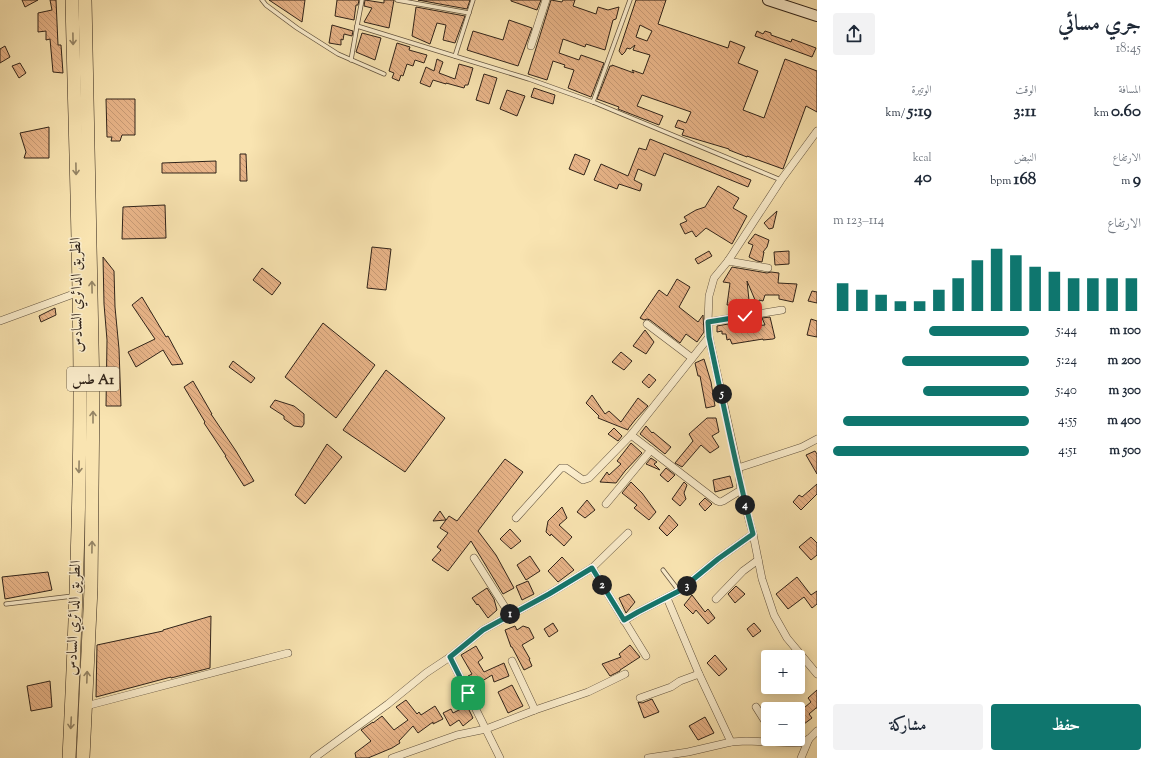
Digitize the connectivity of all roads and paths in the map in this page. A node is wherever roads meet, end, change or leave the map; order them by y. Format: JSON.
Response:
{"nodes":[{"id":1,"x":72,"y":0,"type":"edge"},
{"id":2,"x":85,"y":0,"type":"edge"},
{"id":3,"x":262,"y":0,"type":"edge"},
{"id":4,"x":362,"y":0,"type":"edge"},
{"id":5,"x":397,"y":0,"type":"edge"},
{"id":6,"x":474,"y":0,"type":"edge"},
{"id":7,"x":546,"y":0,"type":"edge"},
{"id":8,"x":630,"y":0,"type":"edge"},
{"id":9,"x":768,"y":0,"type":"edge"},
{"id":10,"x":469,"y":13,"type":"junction"},
{"id":11,"x":817,"y":16,"type":"edge"},
{"id":12,"x":357,"y":26,"type":"junction"},
{"id":13,"x":531,"y":46,"type":"dead end"},
{"id":14,"x":455,"y":56,"type":"junction"},
{"id":15,"x":351,"y":60,"type":"junction"},
{"id":16,"x":384,"y":74,"type":"dead end"},
{"id":17,"x":593,"y":102,"type":"junction"},
{"id":18,"x":817,"y":130,"type":"edge"},
{"id":19,"x":781,"y":180,"type":"junction"},
{"id":20,"x":728,"y":261,"type":"junction"},
{"id":21,"x":768,"y":268,"type":"dead end"},
{"id":22,"x":79,"y":292,"type":"junction"},
{"id":23,"x":782,"y":310,"type":"dead end"},
{"id":24,"x":0,"y":321,"type":"edge"},
{"id":25,"x":708,"y":322,"type":"junction"},
{"id":26,"x":647,"y":324,"type":"dead end"},
{"id":27,"x":709,"y":337,"type":"junction"},
{"id":28,"x":692,"y":358,"type":"junction"},
{"id":29,"x":631,"y":435,"type":"junction"},
{"id":30,"x":817,"y":439,"type":"edge"},
{"id":31,"x":650,"y":450,"type":"junction"},
{"id":32,"x":738,"y":468,"type":"junction"},
{"id":33,"x":741,"y":490,"type":"junction"},
{"id":34,"x":606,"y":504,"type":"dead end"},
{"id":35,"x":516,"y":518,"type":"dead end"},
{"id":36,"x":628,"y":533,"type":"dead end"},
{"id":37,"x":753,"y":534,"type":"junction"},
{"id":38,"x":474,"y":558,"type":"dead end"},
{"id":39,"x":758,"y":560,"type":"junction"},
{"id":40,"x":592,"y":568,"type":"junction"},
{"id":41,"x":663,"y":570,"type":"dead end"},
{"id":42,"x":679,"y":591,"type":"junction"},
{"id":43,"x":76,"y":596,"type":"junction"},
{"id":44,"x":667,"y":598,"type":"junction"},
{"id":45,"x":716,"y":599,"type":"dead end"},
{"id":46,"x":6,"y":604,"type":"dead end"},
{"id":47,"x":510,"y":615,"type":"junction"},
{"id":48,"x":624,"y":620,"type":"junction"},
{"id":49,"x":288,"y":653,"type":"dead end"},
{"id":50,"x":646,"y":656,"type":"dead end"},
{"id":51,"x":450,"y":657,"type":"junction"},
{"id":52,"x":512,"y":661,"type":"dead end"},
{"id":53,"x":625,"y":674,"type":"dead end"},
{"id":54,"x":699,"y":674,"type":"junction"},
{"id":55,"x":817,"y":674,"type":"edge"},
{"id":56,"x":640,"y":698,"type":"dead end"},
{"id":57,"x":86,"y":706,"type":"junction"},
{"id":58,"x":756,"y":707,"type":"dead end"},
{"id":59,"x":535,"y":710,"type":"junction"},
{"id":60,"x":761,"y":715,"type":"edge"},
{"id":61,"x":486,"y":729,"type":"junction"},
{"id":62,"x":817,"y":731,"type":"edge"},
{"id":63,"x":809,"y":739,"type":"junction"},
{"id":64,"x":761,"y":741,"type":"edge"},
{"id":65,"x":805,"y":741,"type":"edge"},
{"id":66,"x":732,"y":742,"type":"junction"},
{"id":67,"x":662,"y":757,"type":"edge"},
{"id":68,"x":69,"y":758,"type":"edge"},
{"id":69,"x":83,"y":758,"type":"edge"},
{"id":70,"x":314,"y":758,"type":"edge"},
{"id":71,"x":392,"y":758,"type":"edge"},
{"id":72,"x":500,"y":758,"type":"edge"},
{"id":73,"x":648,"y":758,"type":"edge"},
{"id":74,"x":801,"y":758,"type":"edge"}],
"edges":[{"from":1,"to":22,"type":"highway","name":"الطريق الدائري السادس","number":"طس A1","one_way":true},
{"from":57,"to":2,"type":"highway","name":"الطريق الدائري السادس","number":"طس A1","one_way":true},
{"from":3,"to":15,"type":"lane"},
{"from":4,"to":12,"type":"lane"},
{"from":5,"to":10,"type":"lane"},
{"from":6,"to":10,"type":"lane"},
{"from":7,"to":13,"type":"street"},
{"from":8,"to":17,"type":"lane"},
{"from":9,"to":11,"type":"main road"},
{"from":10,"to":14,"type":"lane"},
{"from":12,"to":14,"type":"lane"},
{"from":12,"to":15,"type":"lane"},
{"from":14,"to":17,"type":"lane"},
{"from":15,"to":16,"type":"lane"},
{"from":17,"to":19,"type":"lane"},
{"from":18,"to":19,"type":"street"},
{"from":19,"to":20,"type":"street"},
{"from":20,"to":21,"type":"street"},
{"from":20,"to":25,"type":"street"},
{"from":22,"to":24,"type":"street"},
{"from":22,"to":43,"type":"highway","name":"الطريق الدائري السادس","number":"طس A1","one_way":true},
{"from":23,"to":25,"type":"street"},
{"from":25,"to":27,"type":"street"},
{"from":26,"to":28,"type":"street"},
{"from":27,"to":28,"type":"street"},
{"from":27,"to":32,"type":"street"},
{"from":28,"to":29,"type":"street"},
{"from":29,"to":31,"type":"street"},
{"from":29,"to":35,"type":"street"},
{"from":30,"to":32,"type":"street"},
{"from":31,"to":33,"type":"street"},
{"from":31,"to":34,"type":"street"},
{"from":32,"to":33,"type":"street"},
{"from":33,"to":37,"type":"street"},
{"from":36,"to":40,"type":"street"},
{"from":37,"to":39,"type":"street"},
{"from":37,"to":42,"type":"street"},
{"from":38,"to":47,"type":"street"},
{"from":39,"to":45,"type":"street"},
{"from":39,"to":55,"type":"street"},
{"from":40,"to":47,"type":"street"},
{"from":40,"to":48,"type":"street"},
{"from":41,"to":42,"type":"lane"},
{"from":42,"to":44,"type":"street"},
{"from":43,"to":46,"type":"lane"},
{"from":43,"to":68,"type":"highway","name":"الطريق الدائري السادس","number":"طس A1","one_way":true},
{"from":44,"to":48,"type":"street"},
{"from":44,"to":54,"type":"street"},
{"from":47,"to":51,"type":"street"},
{"from":48,"to":50,"type":"street"},
{"from":49,"to":57,"type":"street"},
{"from":51,"to":61,"type":"street"},
{"from":51,"to":70,"type":"street"},
{"from":52,"to":59,"type":"street"},
{"from":53,"to":59,"type":"street"},
{"from":54,"to":56,"type":"street"},
{"from":54,"to":66,"type":"street"},
{"from":57,"to":69,"type":"highway","name":"الطريق الدائري السادس","number":"طس A1"},
{"from":58,"to":60,"type":"street"},
{"from":59,"to":61,"type":"street"},
{"from":61,"to":71,"type":"street"},
{"from":61,"to":72,"type":"street"},
{"from":62,"to":63,"type":"street"},
{"from":63,"to":65,"type":"street"},
{"from":63,"to":74,"type":"street"},
{"from":64,"to":66,"type":"street"},
{"from":66,"to":67,"type":"street"},
{"from":67,"to":73,"type":"street"}]}
